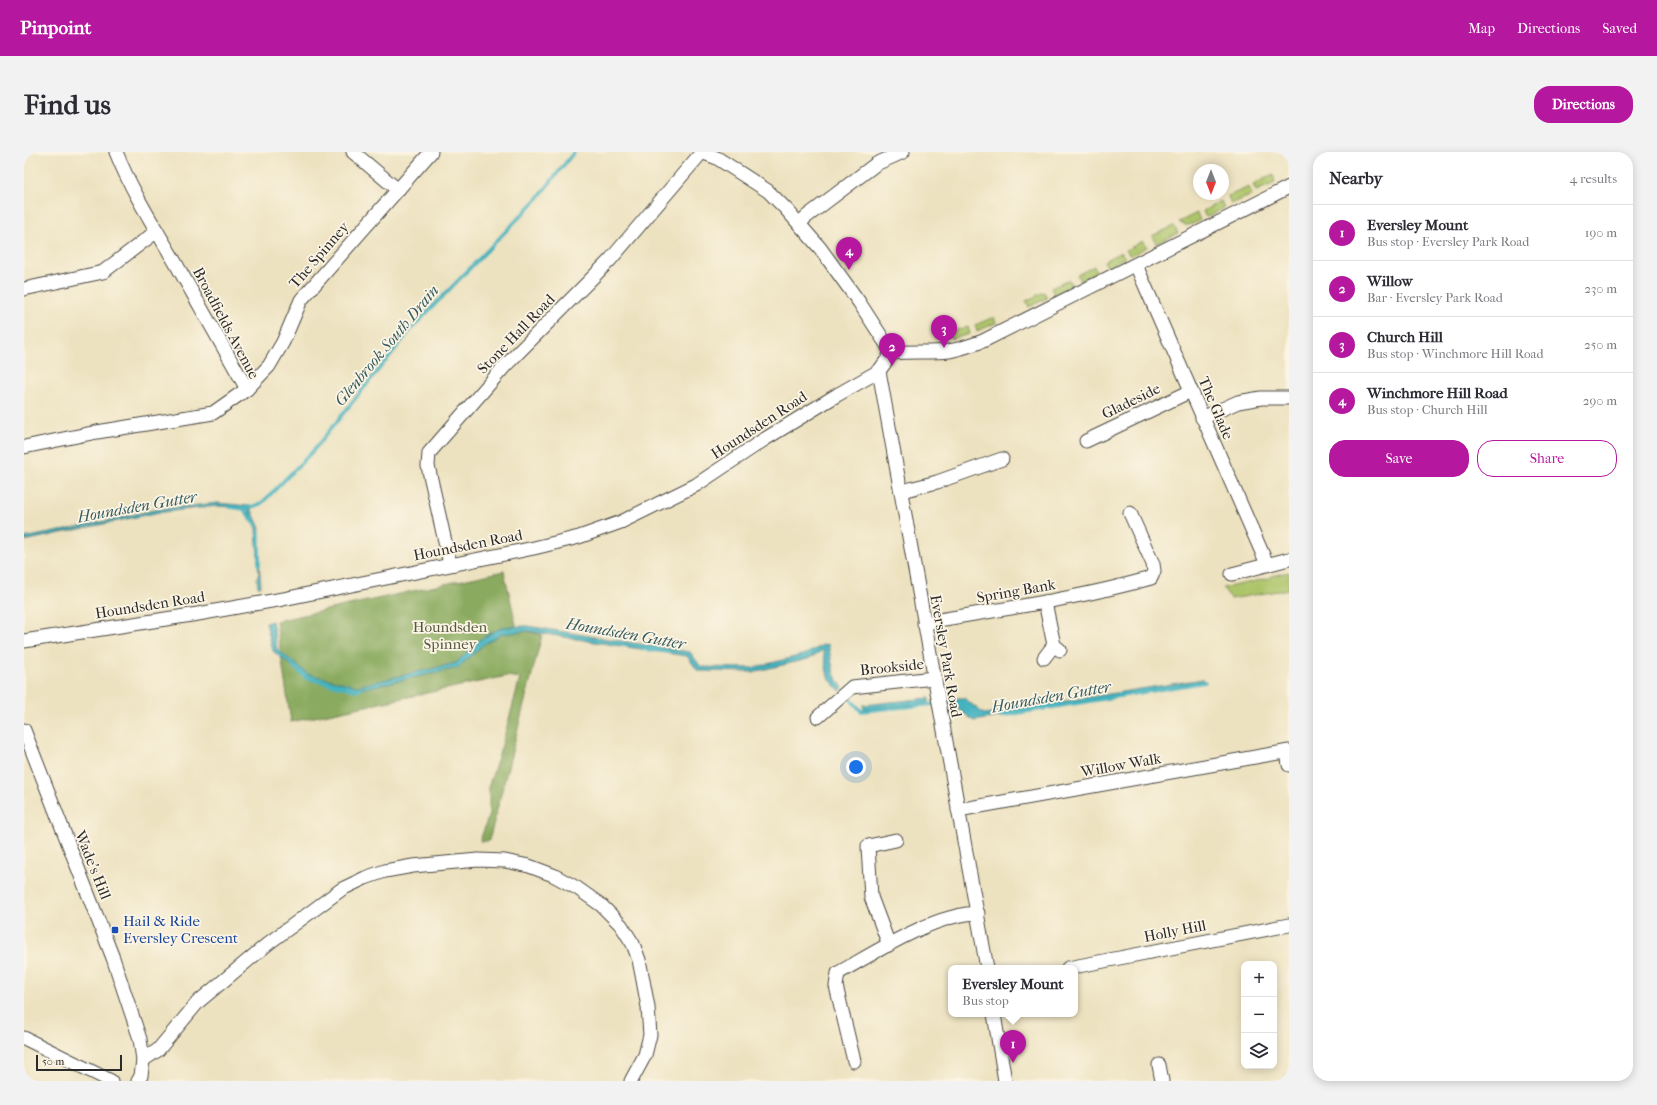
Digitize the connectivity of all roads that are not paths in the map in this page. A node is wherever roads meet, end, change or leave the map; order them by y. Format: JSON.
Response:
{"nodes":[{"id":1,"x":116,"y":152,"type":"edge"},
{"id":2,"x":352,"y":152,"type":"edge"},
{"id":3,"x":431,"y":152,"type":"edge"},
{"id":4,"x":701,"y":152,"type":"edge"},
{"id":5,"x":903,"y":152,"type":"edge"},
{"id":6,"x":1289,"y":186,"type":"edge"},
{"id":7,"x":398,"y":190,"type":"junction"},
{"id":8,"x":799,"y":224,"type":"junction"},
{"id":9,"x":157,"y":231,"type":"junction"},
{"id":10,"x":1136,"y":265,"type":"junction"},
{"id":11,"x":24,"y":289,"type":"edge"},
{"id":12,"x":892,"y":353,"type":"junction"},
{"id":13,"x":879,"y":371,"type":"junction"},
{"id":14,"x":246,"y":389,"type":"junction"},
{"id":15,"x":1191,"y":390,"type":"junction"},
{"id":16,"x":1289,"y":398,"type":"edge"},
{"id":17,"x":1202,"y":418,"type":"junction"},
{"id":18,"x":1086,"y":441,"type":"dead end"},
{"id":19,"x":24,"y":447,"type":"edge"},
{"id":20,"x":1002,"y":459,"type":"dead end"},
{"id":21,"x":902,"y":492,"type":"junction"},
{"id":22,"x":1130,"y":513,"type":"dead end"},
{"id":23,"x":1289,"y":559,"type":"edge"},
{"id":24,"x":450,"y":564,"type":"junction"},
{"id":25,"x":1267,"y":564,"type":"junction"},
{"id":26,"x":1232,"y":574,"type":"dead end"},
{"id":27,"x":1045,"y":602,"type":"junction"},
{"id":28,"x":924,"y":624,"type":"junction"},
{"id":29,"x":24,"y":641,"type":"edge"},
{"id":30,"x":1044,"y":658,"type":"dead end"},
{"id":31,"x":934,"y":678,"type":"junction"},
{"id":32,"x":818,"y":717,"type":"dead end"},
{"id":33,"x":24,"y":730,"type":"edge"},
{"id":34,"x":1288,"y":752,"type":"edge"},
{"id":35,"x":1289,"y":765,"type":"edge"},
{"id":36,"x":958,"y":810,"type":"junction"},
{"id":37,"x":896,"y":840,"type":"dead end"},
{"id":38,"x":978,"y":913,"type":"junction"},
{"id":39,"x":1289,"y":925,"type":"edge"},
{"id":40,"x":889,"y":945,"type":"junction"},
{"id":41,"x":987,"y":965,"type":"edge"},
{"id":42,"x":1078,"y":966,"type":"edge"},
{"id":43,"x":994,"y":1017,"type":"edge"},
{"id":44,"x":24,"y":1038,"type":"edge"},
{"id":45,"x":143,"y":1060,"type":"junction"},
{"id":46,"x":854,"y":1061,"type":"dead end"},
{"id":47,"x":1159,"y":1065,"type":"dead end"},
{"id":48,"x":111,"y":1081,"type":"edge"},
{"id":49,"x":138,"y":1081,"type":"edge"},
{"id":50,"x":632,"y":1081,"type":"edge"},
{"id":51,"x":1005,"y":1081,"type":"edge"},
{"id":52,"x":1162,"y":1081,"type":"edge"}],
"edges":[{"from":1,"to":9,"type":"street","name":"Broadfields Avenue"},
{"from":2,"to":7,"type":"street"},
{"from":3,"to":7,"type":"street","name":"The Spinney"},
{"from":4,"to":8,"type":"street"},
{"from":4,"to":24,"type":"street","name":"Stone Hall Road"},
{"from":5,"to":8,"type":"street"},
{"from":6,"to":10,"type":"street"},
{"from":7,"to":14,"type":"street","name":"The Spinney"},
{"from":8,"to":12,"type":"street"},
{"from":9,"to":11,"type":"street"},
{"from":9,"to":14,"type":"street","name":"Broadfields Avenue"},
{"from":10,"to":12,"type":"street"},
{"from":10,"to":15,"type":"street","name":"The Glade"},
{"from":12,"to":13,"type":"street"},
{"from":13,"to":21,"type":"street","name":"Eversley Park Road"},
{"from":13,"to":24,"type":"street","name":"Houndsden Road"},
{"from":14,"to":19,"type":"street","name":"Broadfields Avenue"},
{"from":15,"to":17,"type":"street","name":"The Glade"},
{"from":15,"to":18,"type":"street","name":"Gladeside"},
{"from":16,"to":17,"type":"street"},
{"from":17,"to":25,"type":"street","name":"The Glade"},
{"from":20,"to":21,"type":"street"},
{"from":21,"to":28,"type":"street","name":"Eversley Park Road"},
{"from":22,"to":27,"type":"street","name":"Spring Bank"},
{"from":23,"to":25,"type":"street"},
{"from":24,"to":29,"type":"street","name":"Houndsden Road"},
{"from":25,"to":26,"type":"street"},
{"from":27,"to":28,"type":"street","name":"Spring Bank"},
{"from":27,"to":30,"type":"street"},
{"from":28,"to":31,"type":"street","name":"Eversley Park Road"},
{"from":31,"to":32,"type":"street","name":"Brookside"},
{"from":31,"to":36,"type":"street","name":"Eversley Park Road"},
{"from":33,"to":45,"type":"street","name":"Wade's Hill"},
{"from":34,"to":35,"type":"street"},
{"from":34,"to":36,"type":"street","name":"Willow Walk"},
{"from":36,"to":38,"type":"street","name":"Eversley Park Road"},
{"from":37,"to":40,"type":"street"},
{"from":38,"to":40,"type":"street"},
{"from":38,"to":41,"type":"street","name":"Eversley Park Road"},
{"from":39,"to":42,"type":"street","name":"Holly Hill"},
{"from":40,"to":46,"type":"street"},
{"from":43,"to":51,"type":"street"},
{"from":44,"to":48,"type":"street"},
{"from":45,"to":49,"type":"street","name":"Wade's Hill"},
{"from":45,"to":50,"type":"street"},
{"from":47,"to":52,"type":"street"}]}
